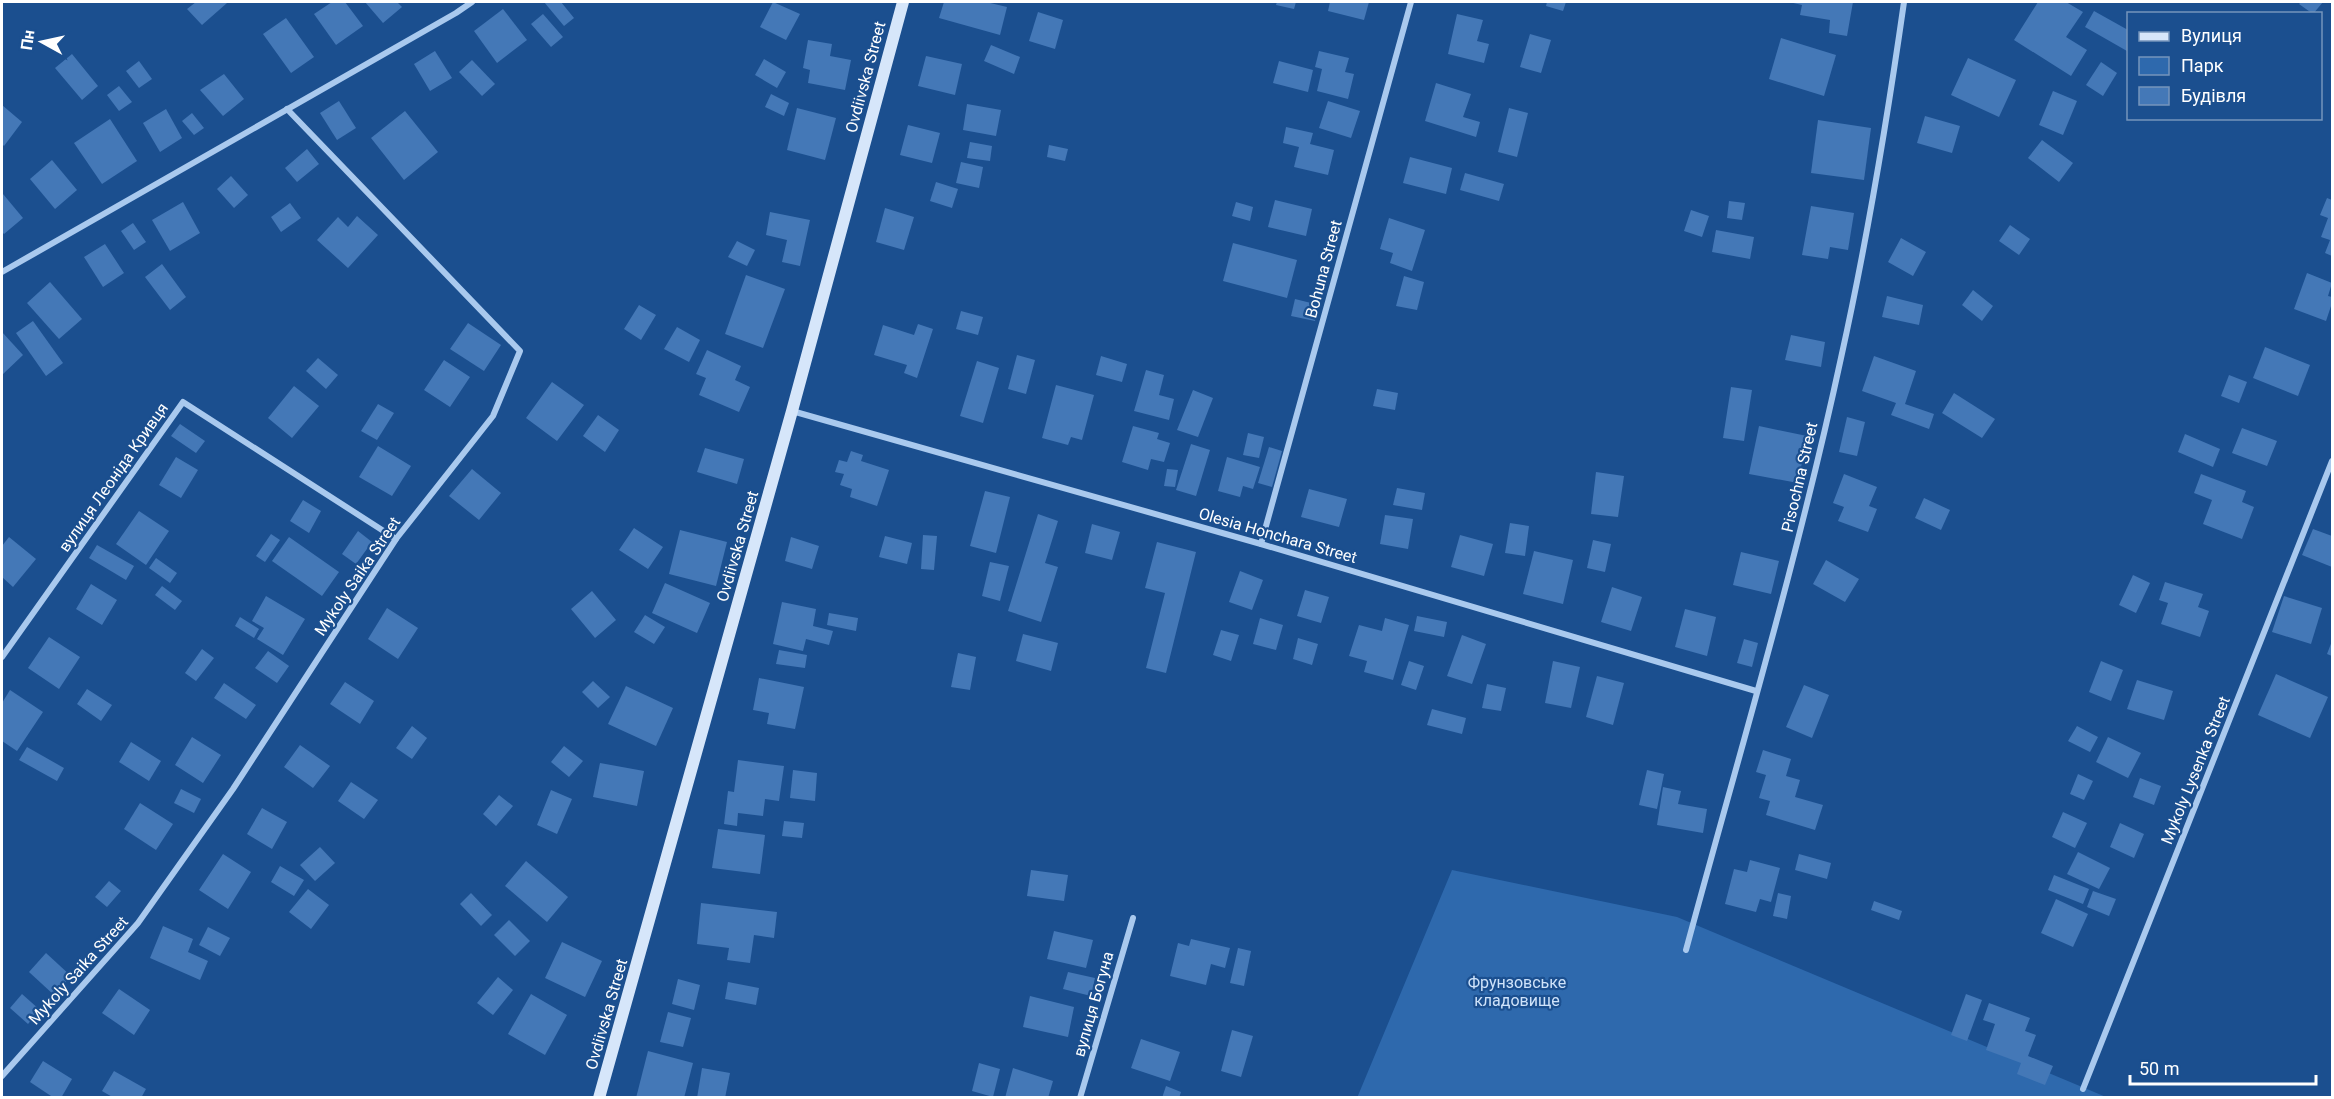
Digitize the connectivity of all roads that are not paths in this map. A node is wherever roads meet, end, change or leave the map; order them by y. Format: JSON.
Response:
{"nodes":[{"id":1,"x":472,"y":2,"type":"edge"},
{"id":2,"x":903,"y":2,"type":"edge"},
{"id":3,"x":1411,"y":2,"type":"edge"},
{"id":4,"x":1904,"y":2,"type":"edge"},
{"id":5,"x":287,"y":109,"type":"junction"},
{"id":6,"x":2,"y":272,"type":"edge"},
{"id":7,"x":792,"y":411,"type":"junction"},
{"id":8,"x":2332,"y":461,"type":"edge"},
{"id":9,"x":396,"y":539,"type":"junction"},
{"id":10,"x":1261,"y":544,"type":"junction"},
{"id":11,"x":2,"y":657,"type":"edge"},
{"id":12,"x":1756,"y":691,"type":"junction"},
{"id":13,"x":1133,"y":918,"type":"dead end"},
{"id":14,"x":1686,"y":950,"type":"dead end"},
{"id":15,"x":2,"y":1076,"type":"edge"},
{"id":16,"x":2083,"y":1089,"type":"dead end"},
{"id":17,"x":599,"y":1098,"type":"edge"},
{"id":18,"x":1080,"y":1098,"type":"edge"}],
"edges":[{"from":1,"to":5,"type":"street"},
{"from":2,"to":7,"type":"main road","name":"Ovdiivska Street"},
{"from":3,"to":10,"type":"street","name":"Bohuna Street"},
{"from":4,"to":12,"type":"street","name":"Pisochna Street"},
{"from":5,"to":6,"type":"street"},
{"from":5,"to":9,"type":"street","name":"Mykoly Saika Street"},
{"from":7,"to":10,"type":"street","name":"Olesia Honchara Street"},
{"from":7,"to":17,"type":"main road","name":"Ovdiivska Street"},
{"from":8,"to":16,"type":"street","name":"Mykoly Lysenka Street"},
{"from":9,"to":11,"type":"street","name":"вулиця Леоніда Кривця"},
{"from":9,"to":15,"type":"street","name":"Mykoly Saika Street"},
{"from":10,"to":12,"type":"street","name":"Olesia Honchara Street"},
{"from":12,"to":14,"type":"street","name":"Pisochna Street"},
{"from":13,"to":18,"type":"street","name":"вулиця Богуна"}]}
